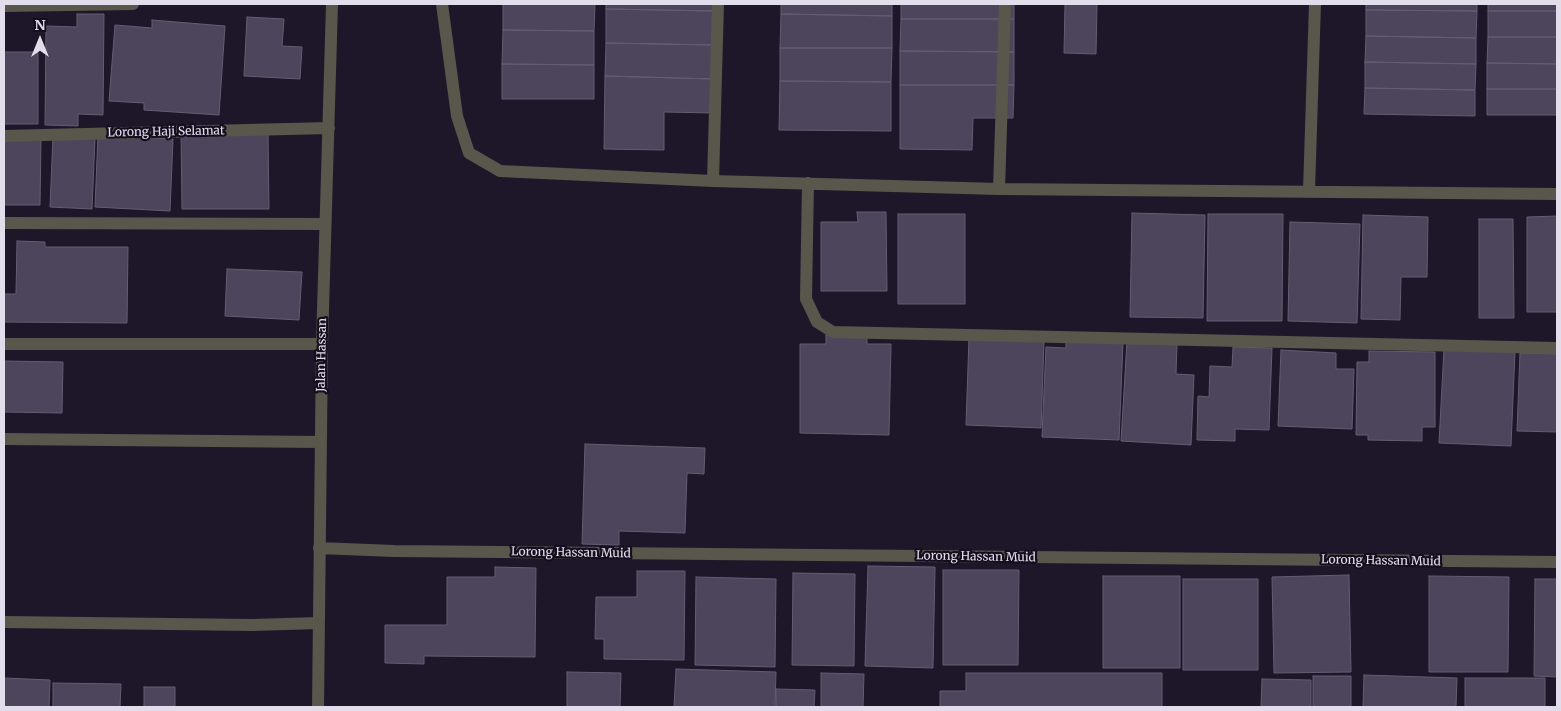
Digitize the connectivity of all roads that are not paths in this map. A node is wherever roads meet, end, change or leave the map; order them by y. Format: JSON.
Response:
{"nodes":[{"id":1,"x":133,"y":4,"type":"edge"},
{"id":2,"x":332,"y":4,"type":"edge"},
{"id":3,"x":442,"y":4,"type":"edge"},
{"id":4,"x":718,"y":4,"type":"edge"},
{"id":5,"x":1005,"y":4,"type":"edge"},
{"id":6,"x":1315,"y":4,"type":"edge"},
{"id":7,"x":4,"y":6,"type":"edge"},
{"id":8,"x":329,"y":128,"type":"junction"},
{"id":9,"x":4,"y":136,"type":"edge"},
{"id":10,"x":712,"y":181,"type":"junction"},
{"id":11,"x":808,"y":183,"type":"junction"},
{"id":12,"x":999,"y":189,"type":"junction"},
{"id":13,"x":1309,"y":190,"type":"junction"},
{"id":14,"x":1557,"y":194,"type":"edge"},
{"id":15,"x":4,"y":223,"type":"edge"},
{"id":16,"x":326,"y":224,"type":"junction"},
{"id":17,"x":4,"y":344,"type":"edge"},
{"id":18,"x":322,"y":344,"type":"junction"},
{"id":19,"x":1557,"y":348,"type":"edge"},
{"id":20,"x":4,"y":439,"type":"edge"},
{"id":21,"x":321,"y":442,"type":"junction"},
{"id":22,"x":320,"y":548,"type":"junction"},
{"id":23,"x":1557,"y":562,"type":"edge"},
{"id":24,"x":4,"y":622,"type":"edge"},
{"id":25,"x":319,"y":623,"type":"junction"},
{"id":26,"x":318,"y":707,"type":"edge"}],
"edges":[{"from":1,"to":7,"type":"street"},
{"from":2,"to":8,"type":"street","name":"Jalan Hassan"},
{"from":3,"to":10,"type":"street"},
{"from":4,"to":10,"type":"street"},
{"from":5,"to":12,"type":"street"},
{"from":6,"to":13,"type":"street"},
{"from":8,"to":9,"type":"street","name":"Lorong Haji Selamat"},
{"from":8,"to":16,"type":"street","name":"Jalan Hassan"},
{"from":10,"to":11,"type":"street"},
{"from":11,"to":12,"type":"street"},
{"from":11,"to":19,"type":"street"},
{"from":12,"to":13,"type":"street"},
{"from":13,"to":14,"type":"street"},
{"from":15,"to":16,"type":"street"},
{"from":16,"to":18,"type":"street","name":"Jalan Hassan"},
{"from":17,"to":18,"type":"street"},
{"from":18,"to":21,"type":"street","name":"Jalan Hassan"},
{"from":20,"to":21,"type":"street"},
{"from":21,"to":22,"type":"street","name":"Jalan Hassan"},
{"from":22,"to":23,"type":"street","name":"Lorong Hassan Muid"},
{"from":22,"to":25,"type":"street","name":"Jalan Hassan"},
{"from":24,"to":25,"type":"street"},
{"from":25,"to":26,"type":"street","name":"Jalan Hassan"}]}
